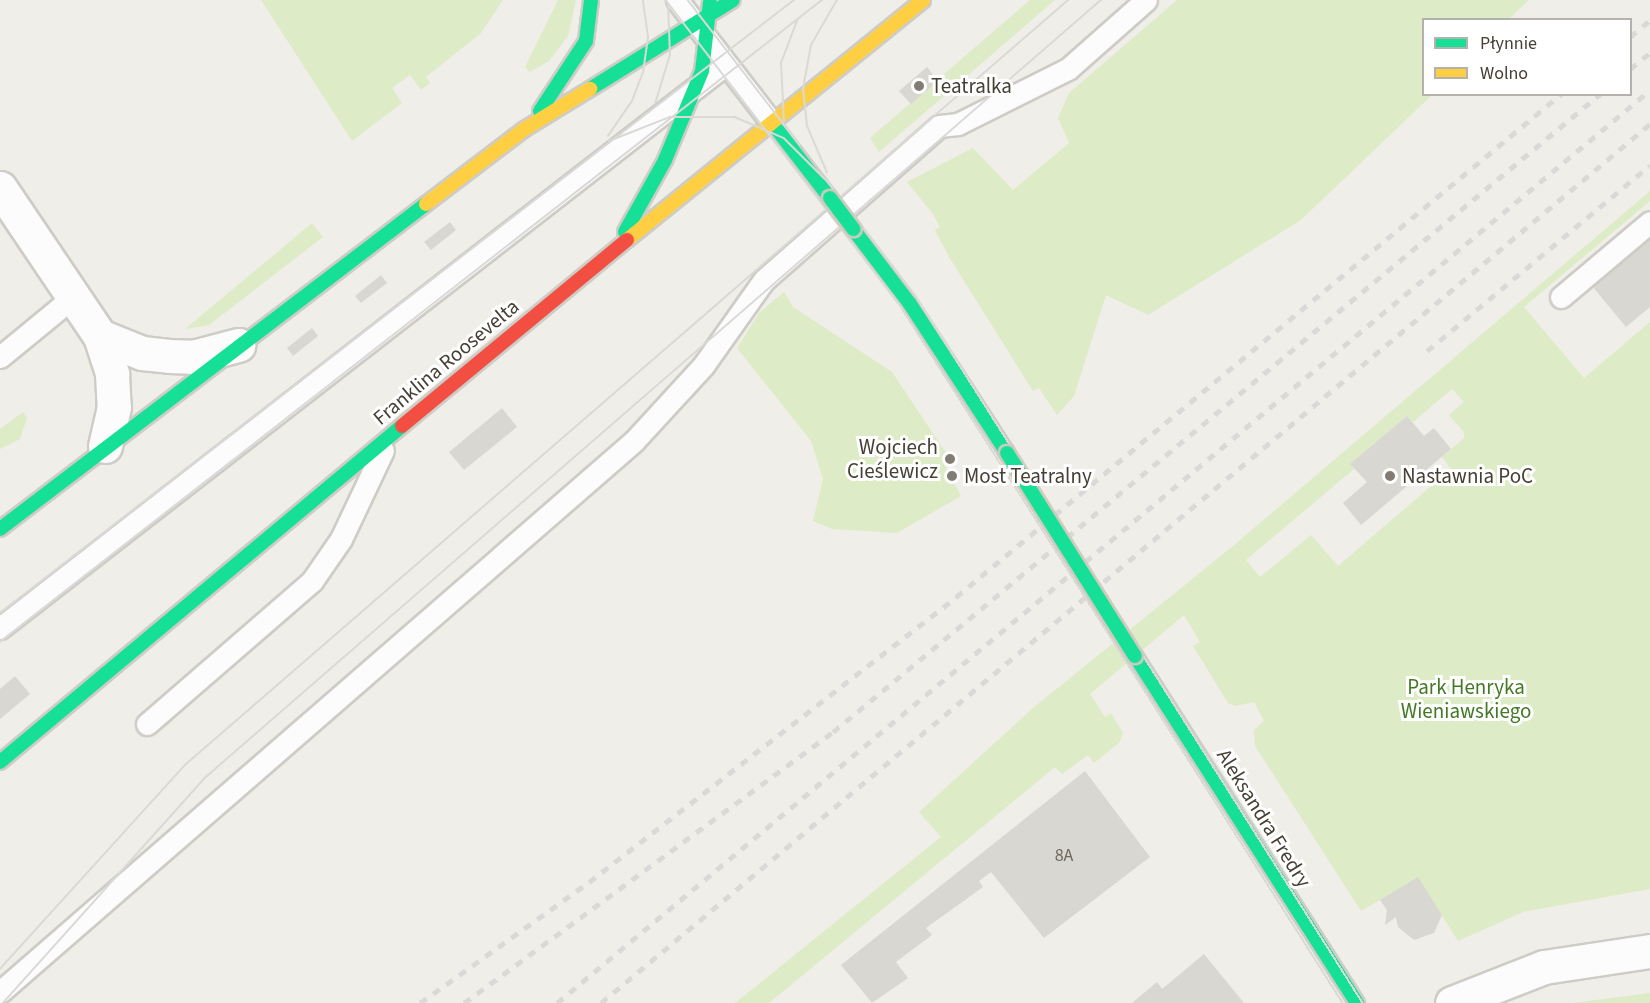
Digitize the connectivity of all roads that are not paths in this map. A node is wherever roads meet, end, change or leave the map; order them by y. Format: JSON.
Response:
{"nodes":[{"id":1,"x":591,"y":0,"type":"edge"},
{"id":2,"x":677,"y":0,"type":"edge"},
{"id":3,"x":733,"y":0,"type":"edge"},
{"id":4,"x":923,"y":0,"type":"edge"},
{"id":5,"x":1146,"y":0,"type":"edge"},
{"id":6,"x":706,"y":19,"type":"edge"},
{"id":7,"x":726,"y":64,"type":"junction"},
{"id":8,"x":695,"y":87,"type":"junction"},
{"id":9,"x":772,"y":123,"type":"junction"},
{"id":10,"x":523,"y":130,"type":"junction"},
{"id":11,"x":0,"y":188,"type":"edge"},
{"id":12,"x":1650,"y":222,"type":"edge"},
{"id":13,"x":616,"y":249,"type":"junction"},
{"id":14,"x":73,"y":297,"type":"junction"},
{"id":15,"x":1561,"y":297,"type":"dead end"},
{"id":16,"x":34,"y":325,"type":"junction"},
{"id":17,"x":100,"y":336,"type":"junction"},
{"id":18,"x":0,"y":338,"type":"edge"},
{"id":19,"x":238,"y":345,"type":"junction"},
{"id":20,"x":0,"y":357,"type":"edge"},
{"id":21,"x":404,"y":424,"type":"junction"},
{"id":22,"x":105,"y":446,"type":"junction"},
{"id":23,"x":0,"y":529,"type":"edge"},
{"id":24,"x":0,"y":628,"type":"edge"},
{"id":25,"x":147,"y":724,"type":"dead end"},
{"id":26,"x":0,"y":762,"type":"edge"},
{"id":27,"x":1650,"y":951,"type":"edge"},
{"id":28,"x":0,"y":992,"type":"edge"},
{"id":29,"x":1357,"y":1003,"type":"edge"},
{"id":30,"x":1452,"y":1003,"type":"edge"}],
"edges":[{"from":1,"to":10,"type":"street"},
{"from":2,"to":6,"type":"lane"},
{"from":3,"to":6,"type":"street"},
{"from":4,"to":9,"type":"street","name":"Franklina Roosevelta"},
{"from":5,"to":28,"type":"lane"},
{"from":6,"to":7,"type":"lane"},
{"from":6,"to":8,"type":"street"},
{"from":6,"to":10,"type":"street"},
{"from":7,"to":8,"type":"lane"},
{"from":7,"to":9,"type":"lane"},
{"from":8,"to":13,"type":"street"},
{"from":8,"to":24,"type":"lane"},
{"from":9,"to":13,"type":"street","name":"Franklina Roosevelta"},
{"from":9,"to":29,"type":"street","name":"Aleksandra Fredry","bridge":true},
{"from":10,"to":19,"type":"street"},
{"from":11,"to":14,"type":"street"},
{"from":12,"to":15,"type":"lane"},
{"from":13,"to":21,"type":"street","name":"Franklina Roosevelta"},
{"from":14,"to":16,"type":"lane"},
{"from":14,"to":17,"type":"street"},
{"from":16,"to":18,"type":"lane"},
{"from":16,"to":20,"type":"lane"},
{"from":17,"to":19,"type":"street"},
{"from":17,"to":22,"type":"street"},
{"from":19,"to":22,"type":"street"},
{"from":21,"to":25,"type":"lane"},
{"from":21,"to":26,"type":"street","name":"Franklina Roosevelta"},
{"from":22,"to":23,"type":"street"},
{"from":27,"to":30,"type":"street"}]}
